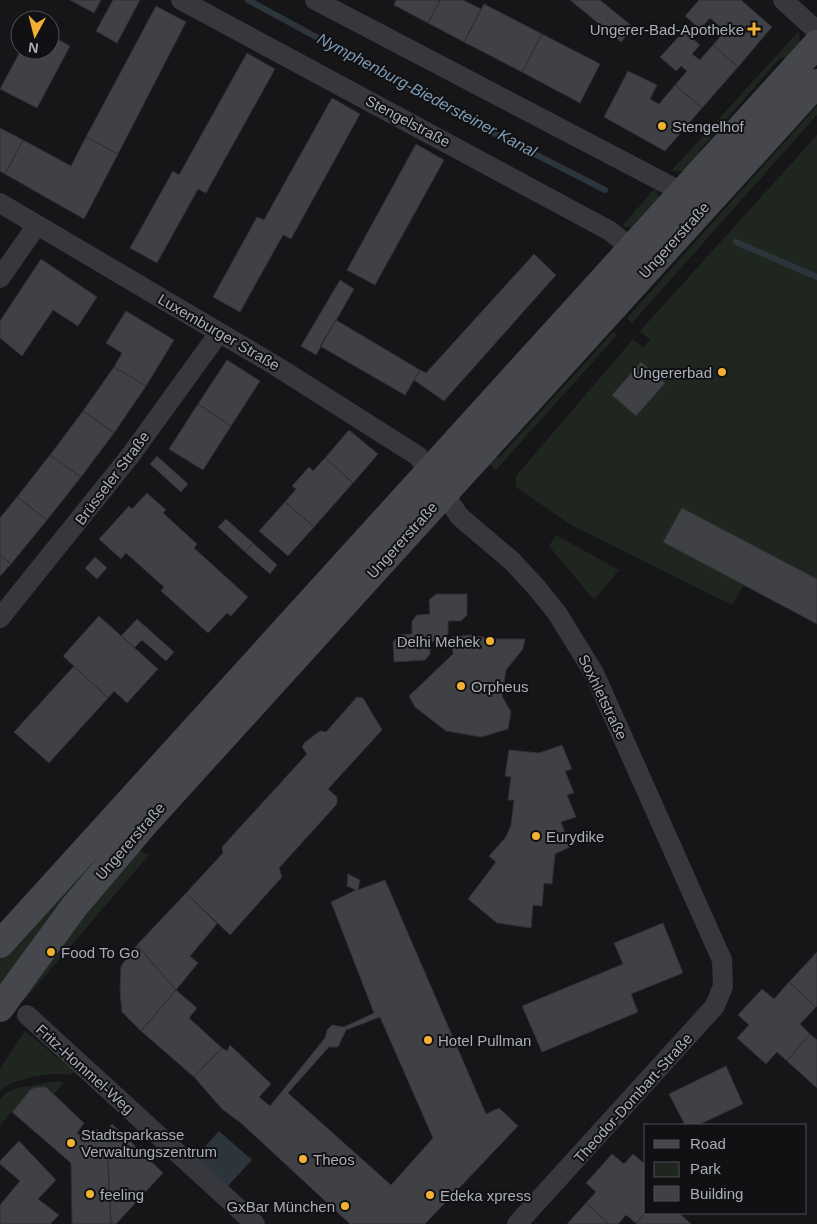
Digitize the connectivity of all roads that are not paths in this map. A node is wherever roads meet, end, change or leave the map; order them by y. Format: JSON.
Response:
{"nodes":[{"id":1,"x":181,"y":0,"type":"edge"},
{"id":2,"x":315,"y":0,"type":"edge"},
{"id":3,"x":783,"y":0,"type":"edge"},
{"id":4,"x":341,"y":6,"type":"edge"},
{"id":5,"x":817,"y":31,"type":"edge"},
{"id":6,"x":817,"y":44,"type":"edge"},
{"id":7,"x":817,"y":83,"type":"edge"},
{"id":8,"x":682,"y":192,"type":"junction"},
{"id":9,"x":0,"y":203,"type":"edge"},
{"id":10,"x":37,"y":225,"type":"junction"},
{"id":11,"x":632,"y":249,"type":"junction"},
{"id":12,"x":0,"y":278,"type":"edge"},
{"id":13,"x":219,"y":333,"type":"junction"},
{"id":14,"x":437,"y":482,"type":"junction"},
{"id":15,"x":0,"y":618,"type":"edge"},
{"id":16,"x":0,"y":944,"type":"edge"},
{"id":17,"x":722,"y":960,"type":"joint"},
{"id":18,"x":0,"y":1008,"type":"edge"},
{"id":19,"x":27,"y":1015,"type":"dead end"},
{"id":20,"x":255,"y":1224,"type":"edge"},
{"id":21,"x":517,"y":1224,"type":"edge"}],
"edges":[{"from":1,"to":11,"type":"street","name":"Stengelstraße"},
{"from":2,"to":4,"type":"street"},
{"from":3,"to":5,"type":"street"},
{"from":4,"to":8,"type":"street"},
{"from":6,"to":8,"type":"main road","name":"Ungererstraße"},
{"from":7,"to":14,"type":"main road","name":"Ungererstraße"},
{"from":8,"to":11,"type":"main road","name":"Ungererstraße"},
{"from":9,"to":10,"type":"street","name":"Luxemburger Straße"},
{"from":10,"to":12,"type":"street"},
{"from":10,"to":13,"type":"street","name":"Luxemburger Straße"},
{"from":11,"to":14,"type":"main road","name":"Ungererstraße"},
{"from":13,"to":14,"type":"street","name":"Luxemburger Straße"},
{"from":13,"to":15,"type":"street","name":"Brüsseler Straße"},
{"from":14,"to":16,"type":"main road","name":"Ungererstraße"},
{"from":14,"to":17,"type":"street","name":"Soxhletstraße"},
{"from":14,"to":18,"type":"main road","name":"Ungererstraße"},
{"from":17,"to":21,"type":"street","name":"Theodor-Dombart-Straße"},
{"from":19,"to":20,"type":"street","name":"Fritz-Hommel-Weg"}]}
